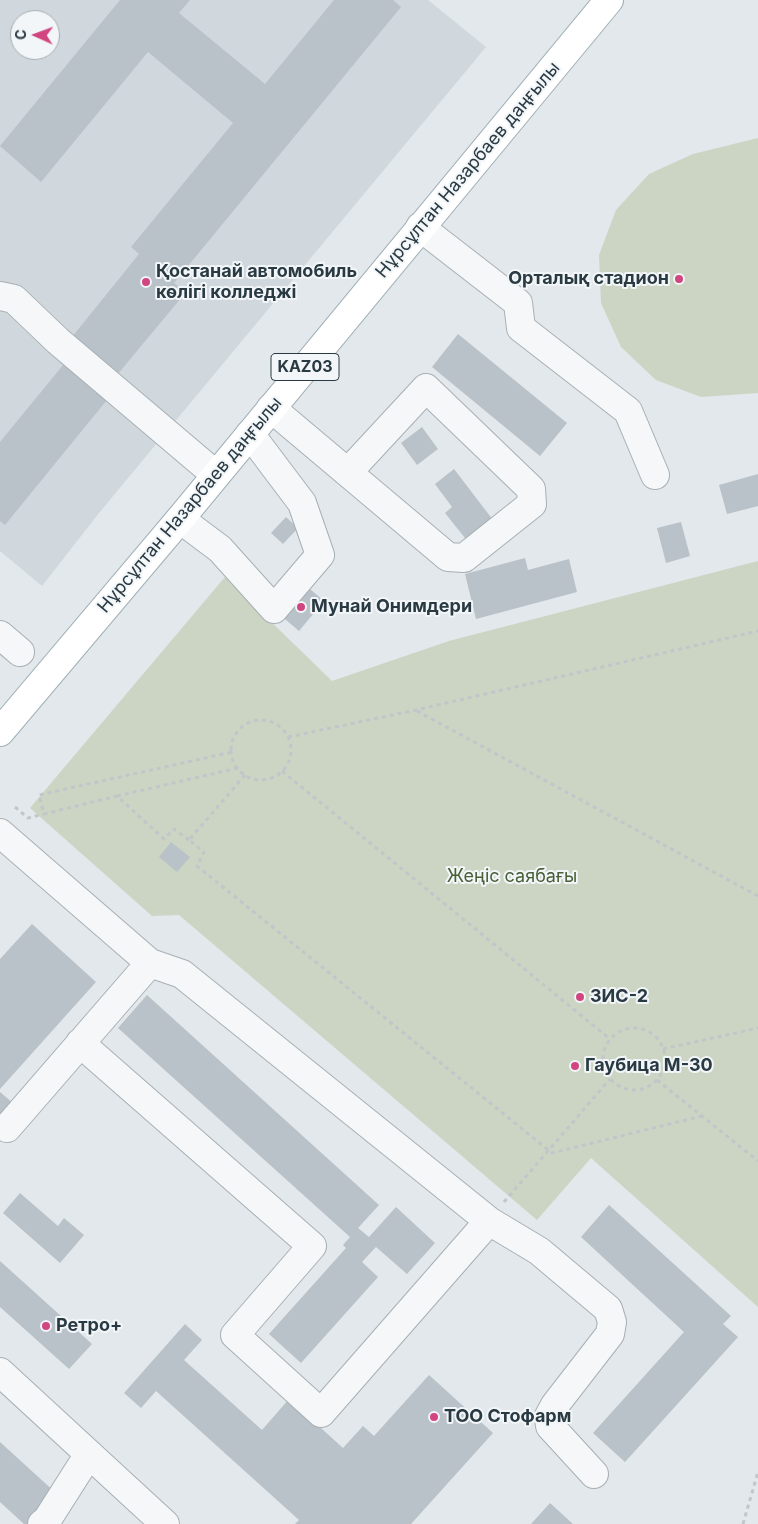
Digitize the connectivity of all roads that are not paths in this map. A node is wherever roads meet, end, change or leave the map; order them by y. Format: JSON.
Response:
{"nodes":[{"id":1,"x":609,"y":0,"type":"edge"},
{"id":2,"x":420,"y":227,"type":"junction"},
{"id":3,"x":0,"y":296,"type":"edge"},
{"id":4,"x":271,"y":408,"type":"junction"},
{"id":5,"x":250,"y":434,"type":"junction"},
{"id":6,"x":349,"y":471,"type":"junction"},
{"id":7,"x":216,"y":475,"type":"junction"},
{"id":8,"x":655,"y":475,"type":"dead end"},
{"id":9,"x":180,"y":519,"type":"junction"},
{"id":10,"x":0,"y":635,"type":"edge"},
{"id":11,"x":20,"y":652,"type":"dead end"},
{"id":12,"x":0,"y":732,"type":"edge"},
{"id":13,"x":0,"y":833,"type":"edge"},
{"id":14,"x":150,"y":963,"type":"junction"},
{"id":15,"x":80,"y":1043,"type":"junction"},
{"id":16,"x":7,"y":1128,"type":"dead end"},
{"id":17,"x":489,"y":1221,"type":"junction"},
{"id":18,"x":0,"y":1372,"type":"edge"},
{"id":19,"x":89,"y":1454,"type":"junction"},
{"id":20,"x":594,"y":1474,"type":"dead end"},
{"id":21,"x":42,"y":1524,"type":"edge"},
{"id":22,"x":165,"y":1524,"type":"edge"}],
"edges":[{"from":1,"to":2,"type":"main road","name":"Нұрсұлтан Назарбаев даңғылы","number":"KАZ03"},
{"from":2,"to":4,"type":"main road","name":"Нұрсұлтан Назарбаев даңғылы","number":"KАZ03"},
{"from":2,"to":8,"type":"lane"},
{"from":3,"to":7,"type":"lane"},
{"from":4,"to":5,"type":"main road","name":"Нұрсұлтан Назарбаев даңғылы","number":"KАZ03"},
{"from":4,"to":6,"type":"lane"},
{"from":5,"to":7,"type":"main road","name":"Нұрсұлтан Назарбаев даңғылы","number":"KАZ03"},
{"from":5,"to":9,"type":"lane"},
{"from":6,"to":6,"type":"lane"},
{"from":7,"to":9,"type":"main road","name":"Нұрсұлтан Назарбаев даңғылы","number":"KАZ03"},
{"from":9,"to":12,"type":"main road","name":"Нұрсұлтан Назарбаев даңғылы","number":"KАZ03"},
{"from":10,"to":11,"type":"lane"},
{"from":13,"to":14,"type":"lane"},
{"from":14,"to":15,"type":"lane"},
{"from":14,"to":17,"type":"lane"},
{"from":15,"to":16,"type":"lane"},
{"from":15,"to":17,"type":"lane"},
{"from":17,"to":20,"type":"lane"},
{"from":18,"to":19,"type":"lane"},
{"from":19,"to":21,"type":"lane"},
{"from":19,"to":22,"type":"lane"}]}
